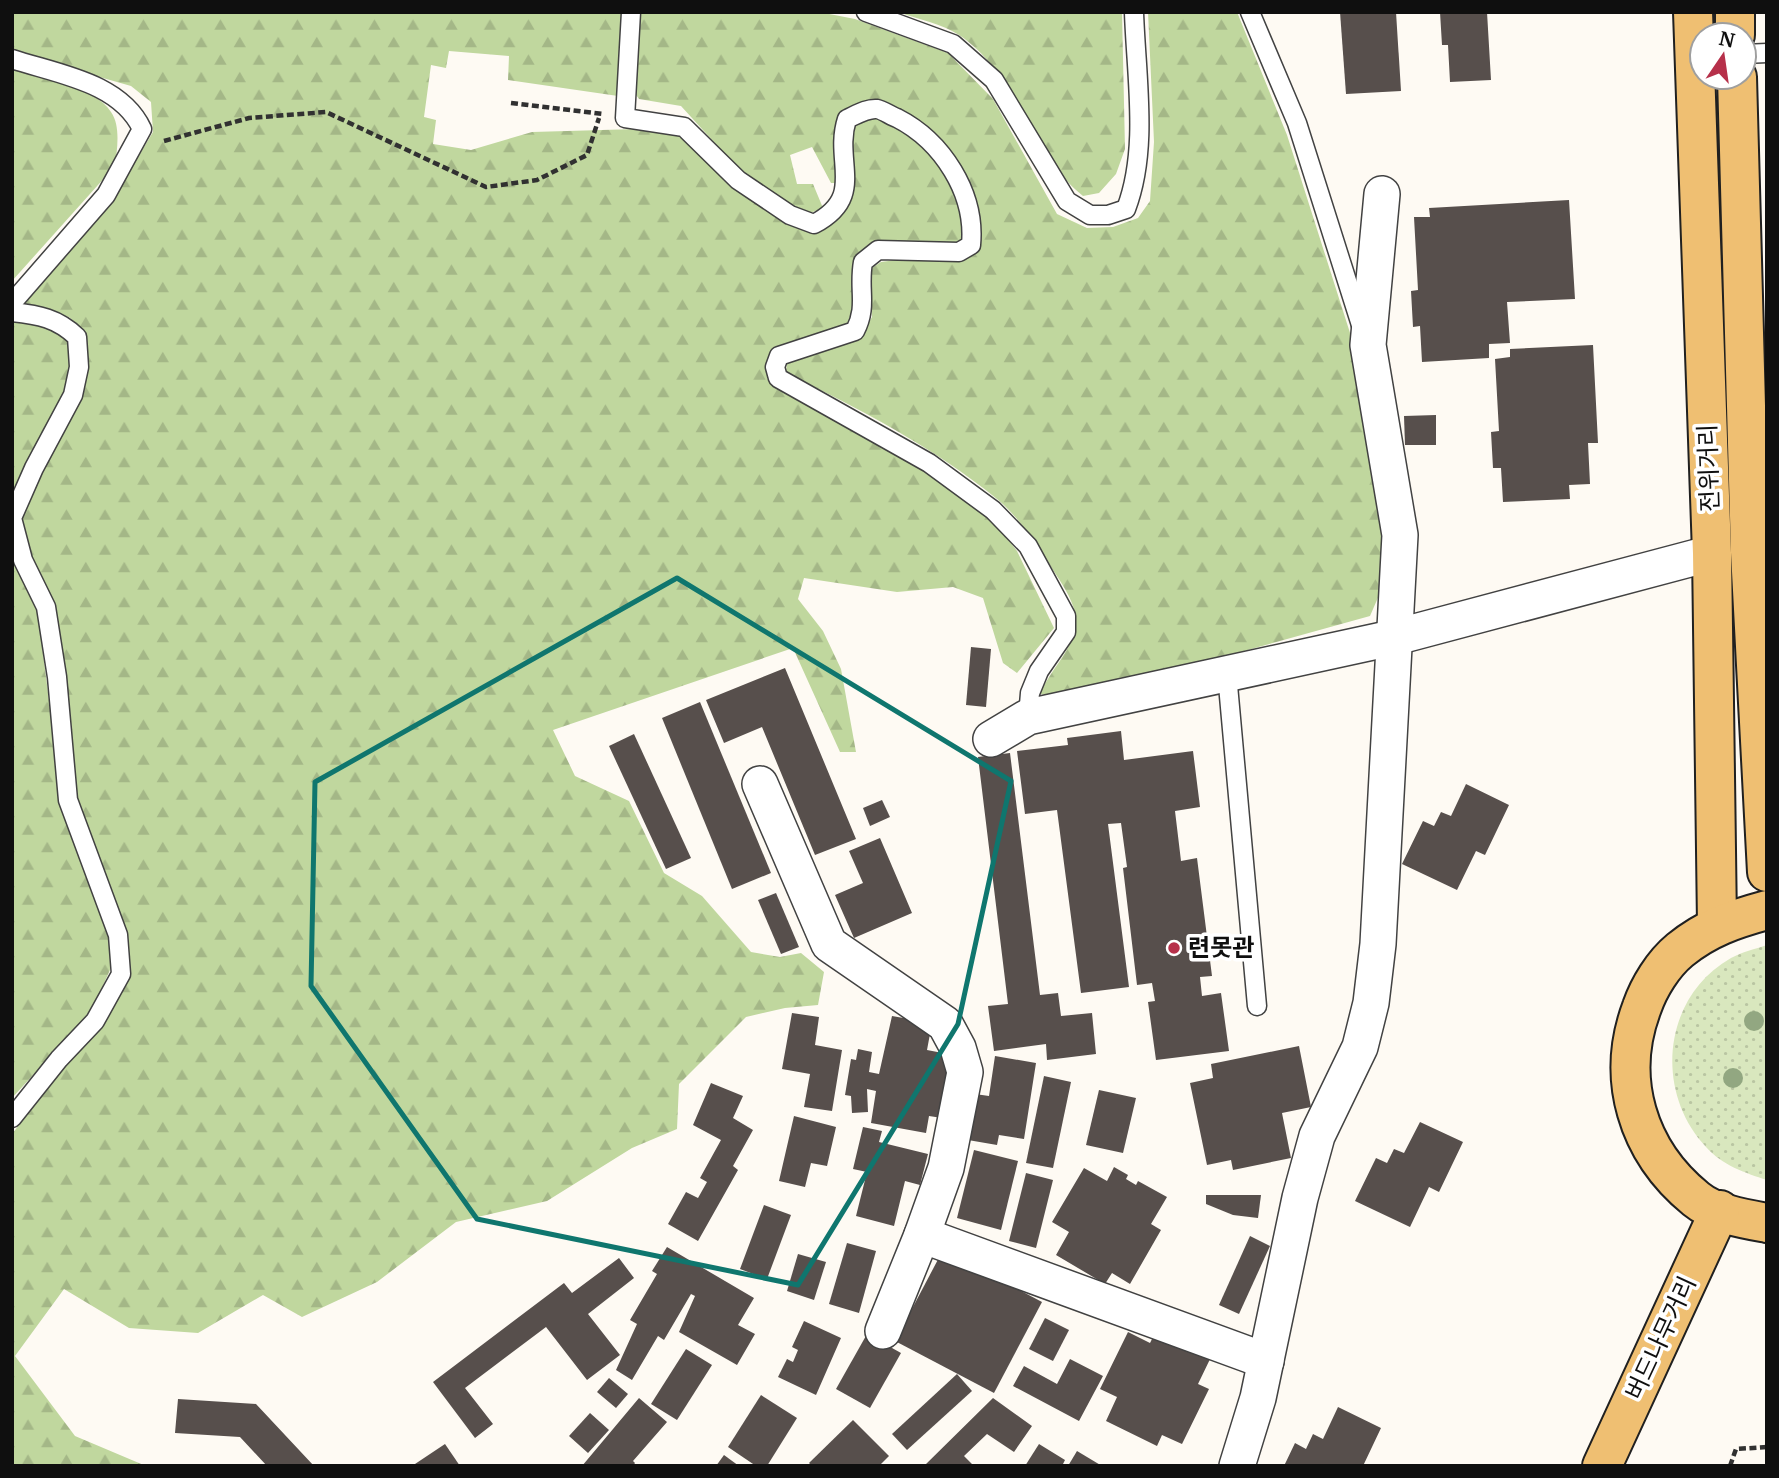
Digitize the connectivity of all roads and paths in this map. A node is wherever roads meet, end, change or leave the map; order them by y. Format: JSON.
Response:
{"nodes":[{"id":1,"x":631,"y":12,"type":"edge"},
{"id":2,"x":866,"y":12,"type":"edge"},
{"id":3,"x":1134,"y":12,"type":"edge"},
{"id":4,"x":1250,"y":12,"type":"edge"},
{"id":5,"x":1693,"y":12,"type":"edge"},
{"id":6,"x":12,"y":59,"type":"edge"},
{"id":7,"x":1737,"y":91,"type":"edge"},
{"id":8,"x":511,"y":103,"type":"dead end"},
{"id":9,"x":600,"y":114,"type":"junction"},
{"id":10,"x":625,"y":118,"type":"junction"},
{"id":11,"x":130,"y":152,"type":"junction"},
{"id":12,"x":1382,"y":194,"type":"dead end"},
{"id":13,"x":12,"y":303,"type":"edge"},
{"id":14,"x":12,"y":312,"type":"edge"},
{"id":15,"x":1368,"y":345,"type":"junction"},
{"id":16,"x":1712,"y":553,"type":"junction"},
{"id":17,"x":1396,"y":637,"type":"junction"},
{"id":18,"x":1227,"y":674,"type":"junction"},
{"id":19,"x":1028,"y":717,"type":"junction"},
{"id":20,"x":991,"y":739,"type":"dead end"},
{"id":21,"x":760,"y":784,"type":"dead end"},
{"id":22,"x":1767,"y":872,"type":"edge"},
{"id":23,"x":1767,"y":910,"type":"edge"},
{"id":24,"x":1717,"y":924,"type":"junction"},
{"id":25,"x":1257,"y":1006,"type":"dead end"},
{"id":26,"x":12,"y":1118,"type":"edge"},
{"id":27,"x":1720,"y":1210,"type":"junction"},
{"id":28,"x":1767,"y":1223,"type":"edge"},
{"id":29,"x":922,"y":1235,"type":"junction"},
{"id":30,"x":883,"y":1331,"type":"dead end"},
{"id":31,"x":1266,"y":1361,"type":"junction"},
{"id":32,"x":1767,"y":1447,"type":"edge"},
{"id":33,"x":1237,"y":1466,"type":"edge"},
{"id":34,"x":1602,"y":1466,"type":"edge"},
{"id":35,"x":1730,"y":1466,"type":"edge"}],
"edges":[{"from":1,"to":10,"type":"lane"},
{"from":2,"to":3,"type":"lane"},
{"from":4,"to":15,"type":"lane"},
{"from":5,"to":16,"type":"main road","name":"전위거리"},
{"from":6,"to":11,"type":"lane"},
{"from":7,"to":22,"type":"main road","name":"전위거리"},
{"from":8,"to":9,"type":"path"},
{"from":9,"to":10,"type":"path"},
{"from":9,"to":11,"type":"path"},
{"from":10,"to":19,"type":"lane"},
{"from":11,"to":13,"type":"lane"},
{"from":12,"to":15,"type":"street"},
{"from":14,"to":26,"type":"lane"},
{"from":15,"to":17,"type":"street"},
{"from":16,"to":17,"type":"street"},
{"from":16,"to":24,"type":"main road","name":"전위거리"},
{"from":17,"to":18,"type":"street"},
{"from":17,"to":31,"type":"street"},
{"from":18,"to":19,"type":"street"},
{"from":18,"to":25,"type":"lane"},
{"from":19,"to":20,"type":"street"},
{"from":21,"to":29,"type":"street"},
{"from":23,"to":24,"type":"main road"},
{"from":24,"to":27,"type":"main road"},
{"from":27,"to":28,"type":"main road"},
{"from":27,"to":34,"type":"main road","name":"버드나무거리"},
{"from":29,"to":30,"type":"street"},
{"from":29,"to":31,"type":"street"},
{"from":31,"to":33,"type":"street"},
{"from":32,"to":35,"type":"path"}]}
